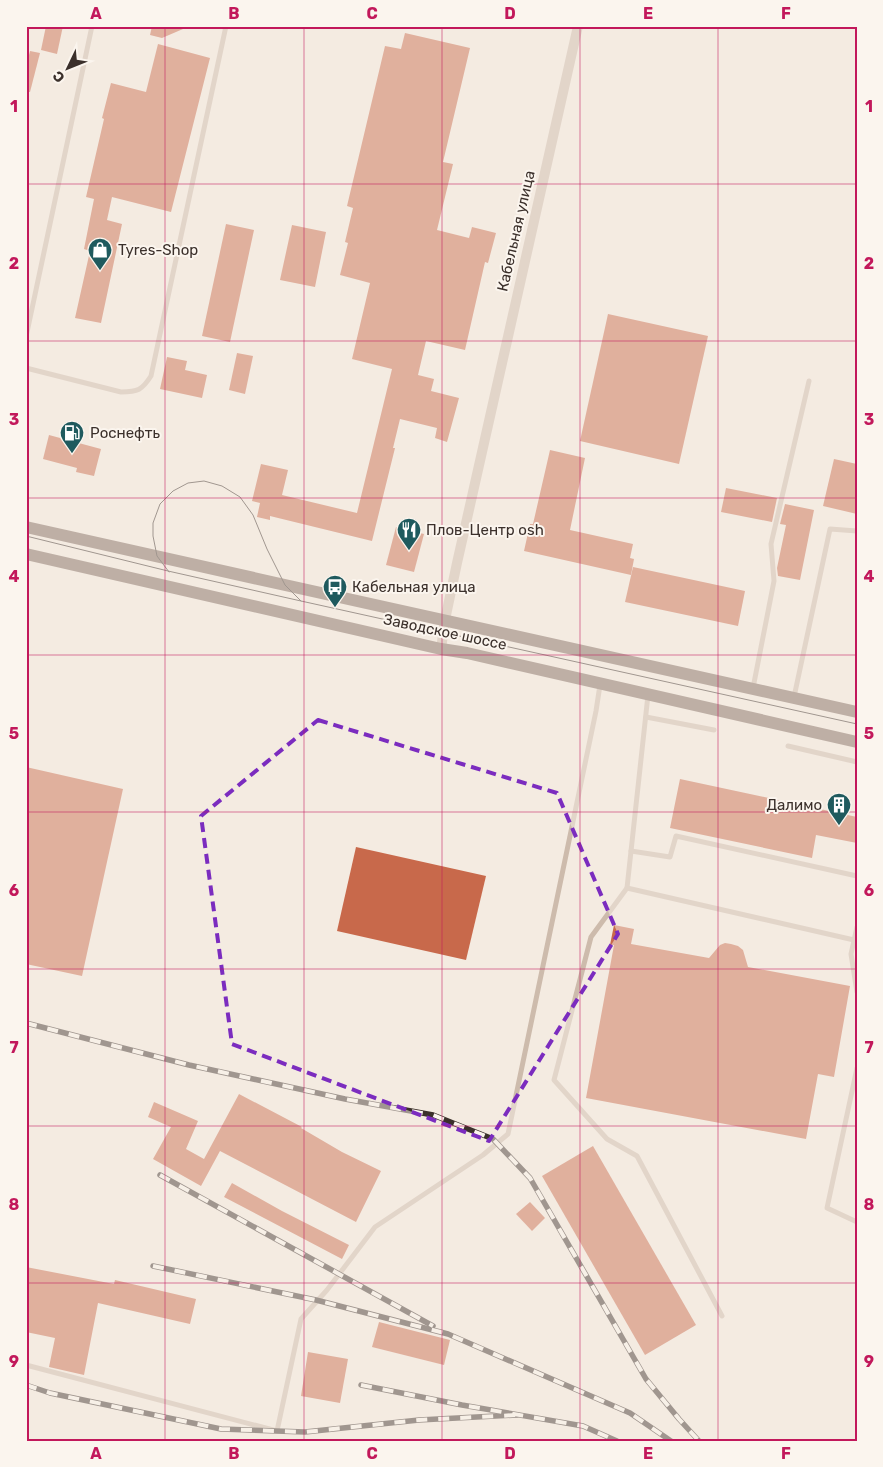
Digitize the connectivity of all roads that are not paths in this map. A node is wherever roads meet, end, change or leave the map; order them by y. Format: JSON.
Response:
{"nodes":[{"id":1,"x":92,"y":26,"type":"edge"},
{"id":2,"x":226,"y":26,"type":"edge"},
{"id":3,"x":578,"y":26,"type":"edge"},
{"id":4,"x":26,"y":337,"type":"edge"},
{"id":5,"x":26,"y":368,"type":"edge"},
{"id":6,"x":809,"y":381,"type":"dead end"},
{"id":7,"x":26,"y":527,"type":"edge"},
{"id":8,"x":857,"y":531,"type":"edge"},
{"id":9,"x":26,"y":554,"type":"edge"},
{"id":10,"x":445,"y":620,"type":"junction"},
{"id":11,"x":441,"y":649,"type":"junction"},
{"id":12,"x":600,"y":684,"type":"junction"},
{"id":13,"x":753,"y":688,"type":"junction"},
{"id":14,"x":648,"y":695,"type":"junction"},
{"id":15,"x":794,"y":697,"type":"junction"},
{"id":16,"x":857,"y":712,"type":"edge"},
{"id":17,"x":646,"y":717,"type":"junction"},
{"id":18,"x":714,"y":730,"type":"dead end"},
{"id":19,"x":857,"y":742,"type":"edge"},
{"id":20,"x":788,"y":746,"type":"dead end"},
{"id":21,"x":857,"y":762,"type":"edge"},
{"id":22,"x":631,"y":851,"type":"junction"},
{"id":23,"x":857,"y":876,"type":"edge"},
{"id":24,"x":627,"y":888,"type":"junction"},
{"id":25,"x":857,"y":927,"type":"edge"},
{"id":26,"x":854,"y":940,"type":"junction"},
{"id":27,"x":857,"y":992,"type":"edge"},
{"id":28,"x":857,"y":1068,"type":"edge"},
{"id":29,"x":857,"y":1222,"type":"edge"},
{"id":30,"x":722,"y":1316,"type":"dead end"},
{"id":31,"x":26,"y":1365,"type":"edge"}],
"edges":[{"from":1,"to":4,"type":"lane"},
{"from":2,"to":5,"type":"lane"},
{"from":3,"to":10,"type":"street","name":"Кабельная улица"},
{"from":6,"to":13,"type":"lane"},
{"from":7,"to":10,"type":"main road","name":"Заводское шоссе"},
{"from":8,"to":15,"type":"lane"},
{"from":9,"to":11,"type":"main road","name":"Заводское шоссе"},
{"from":10,"to":11,"type":"street","name":"Кабельная улица"},
{"from":10,"to":13,"type":"main road","name":"Заводское шоссе"},
{"from":11,"to":12,"type":"main road","name":"Заводское шоссе"},
{"from":12,"to":14,"type":"main road","name":"Заводское шоссе"},
{"from":12,"to":31,"type":"lane"},
{"from":13,"to":15,"type":"main road","name":"Заводское шоссе"},
{"from":14,"to":17,"type":"lane"},
{"from":14,"to":19,"type":"main road","name":"Заводское шоссе"},
{"from":15,"to":16,"type":"main road","name":"Заводское шоссе"},
{"from":17,"to":18,"type":"lane"},
{"from":17,"to":22,"type":"lane"},
{"from":20,"to":21,"type":"lane"},
{"from":22,"to":23,"type":"lane"},
{"from":22,"to":24,"type":"lane"},
{"from":24,"to":26,"type":"lane"},
{"from":24,"to":30,"type":"lane"},
{"from":25,"to":26,"type":"lane"},
{"from":26,"to":27,"type":"lane"},
{"from":28,"to":29,"type":"lane"}]}
